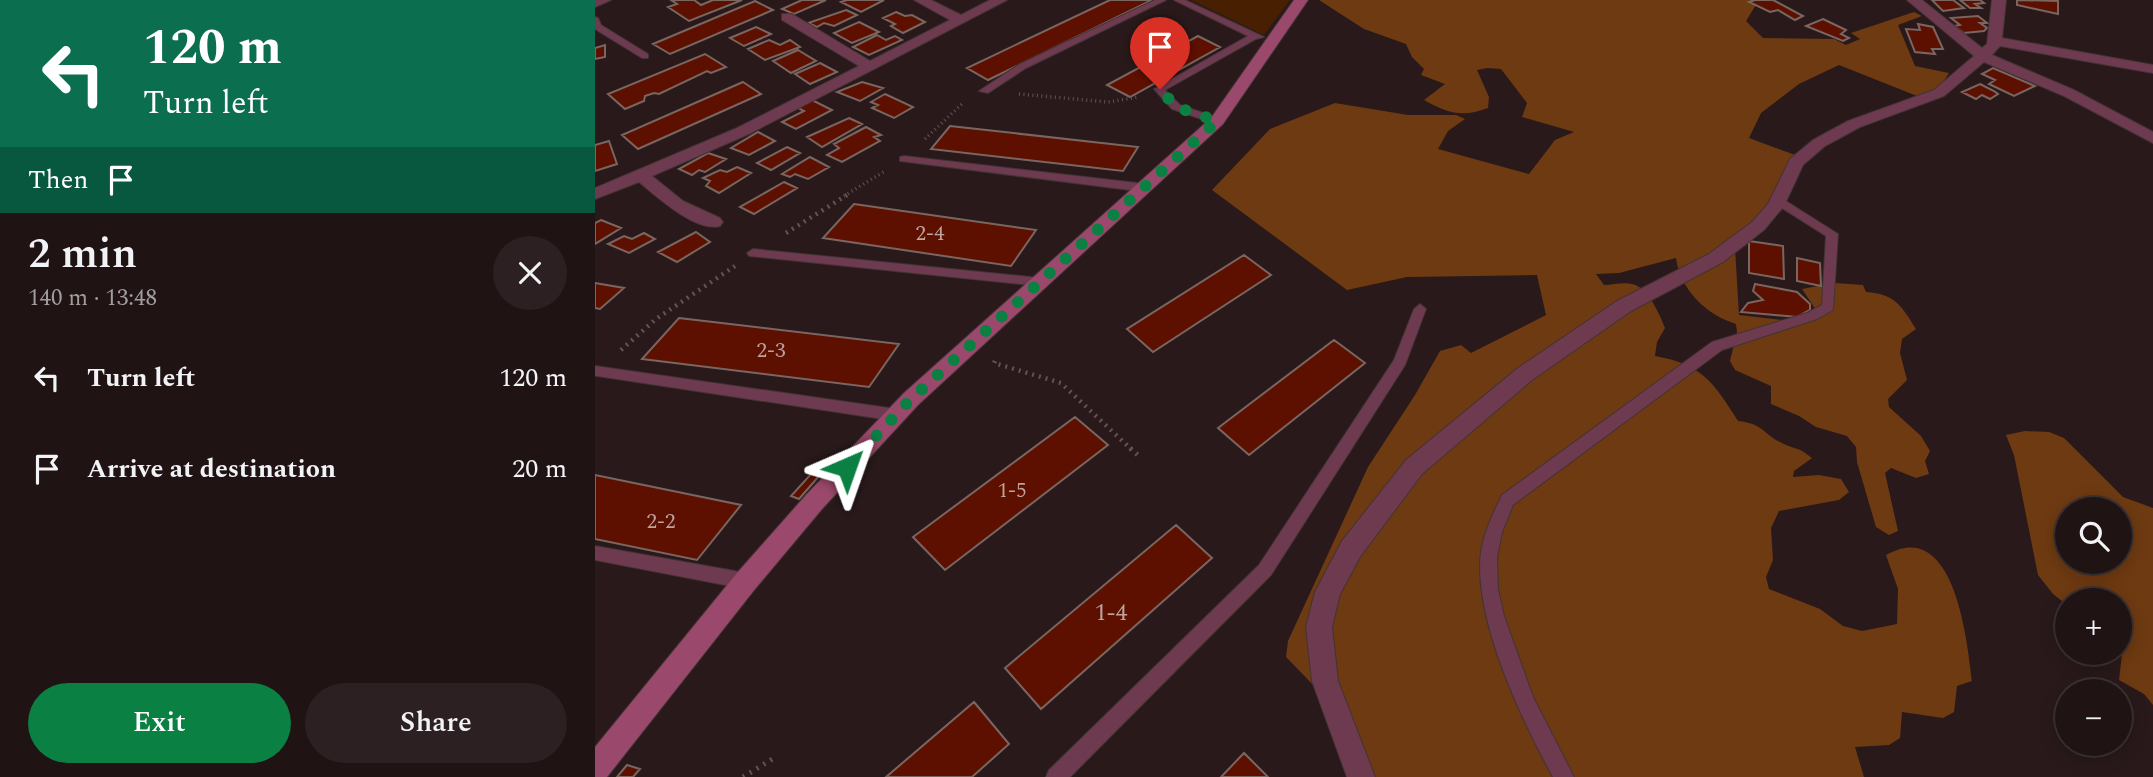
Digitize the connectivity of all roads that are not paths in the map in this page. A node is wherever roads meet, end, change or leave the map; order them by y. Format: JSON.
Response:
{"nodes":[{"id":1,"x":921,"y":0,"type":"edge"},
{"id":2,"x":1000,"y":0,"type":"edge"},
{"id":3,"x":1163,"y":0,"type":"edge"},
{"id":4,"x":1178,"y":0,"type":"edge"},
{"id":5,"x":1301,"y":0,"type":"edge"},
{"id":6,"x":1914,"y":0,"type":"edge"},
{"id":7,"x":1999,"y":0,"type":"edge"},
{"id":8,"x":786,"y":17,"type":"dead end"},
{"id":9,"x":595,"y":20,"type":"edge"},
{"id":10,"x":961,"y":20,"type":"junction"},
{"id":11,"x":1263,"y":40,"type":"junction"},
{"id":12,"x":1989,"y":49,"type":"junction"},
{"id":13,"x":645,"y":56,"type":"dead end"},
{"id":14,"x":869,"y":66,"type":"junction"},
{"id":15,"x":2153,"y":69,"type":"edge"},
{"id":16,"x":984,"y":91,"type":"road end"},
{"id":17,"x":1217,"y":121,"type":"junction"},
{"id":18,"x":2153,"y":138,"type":"edge"},
{"id":19,"x":904,"y":159,"type":"road end"},
{"id":20,"x":641,"y":175,"type":"junction"},
{"id":21,"x":1146,"y":188,"type":"junction"},
{"id":22,"x":598,"y":196,"type":"edge"},
{"id":23,"x":1778,"y":200,"type":"junction"},
{"id":24,"x":714,"y":222,"type":"dead end"},
{"id":25,"x":753,"y":253,"type":"road end"},
{"id":26,"x":1041,"y":282,"type":"junction"},
{"id":27,"x":1420,"y":309,"type":"dead end"},
{"id":28,"x":597,"y":371,"type":"road end"},
{"id":29,"x":896,"y":415,"type":"junction"},
{"id":30,"x":595,"y":553,"type":"edge"},
{"id":31,"x":746,"y":581,"type":"junction"},
{"id":32,"x":595,"y":769,"type":"edge"},
{"id":33,"x":1056,"y":777,"type":"edge"},
{"id":34,"x":1361,"y":777,"type":"edge"},
{"id":35,"x":1564,"y":777,"type":"edge"}],
"edges":[{"from":1,"to":10,"type":"street"},
{"from":2,"to":10,"type":"street"},
{"from":3,"to":16,"type":"lane"},
{"from":4,"to":11,"type":"lane"},
{"from":5,"to":11,"type":"street"},
{"from":6,"to":12,"type":"street"},
{"from":7,"to":12,"type":"street"},
{"from":8,"to":14,"type":"street"},
{"from":9,"to":13,"type":"lane"},
{"from":10,"to":14,"type":"street"},
{"from":11,"to":17,"type":"street"},
{"from":11,"to":17,"type":"lane"},
{"from":12,"to":15,"type":"street"},
{"from":12,"to":18,"type":"street"},
{"from":12,"to":23,"type":"street"},
{"from":14,"to":20,"type":"street"},
{"from":17,"to":21,"type":"street"},
{"from":19,"to":21,"type":"lane"},
{"from":20,"to":22,"type":"street"},
{"from":20,"to":24,"type":"street"},
{"from":21,"to":26,"type":"street"},
{"from":23,"to":34,"type":"street"},
{"from":23,"to":35,"type":"lane"},
{"from":25,"to":26,"type":"lane"},
{"from":26,"to":29,"type":"street"},
{"from":27,"to":33,"type":"lane"},
{"from":28,"to":29,"type":"lane"},
{"from":29,"to":31,"type":"street"},
{"from":30,"to":31,"type":"lane"},
{"from":31,"to":32,"type":"street"}]}
